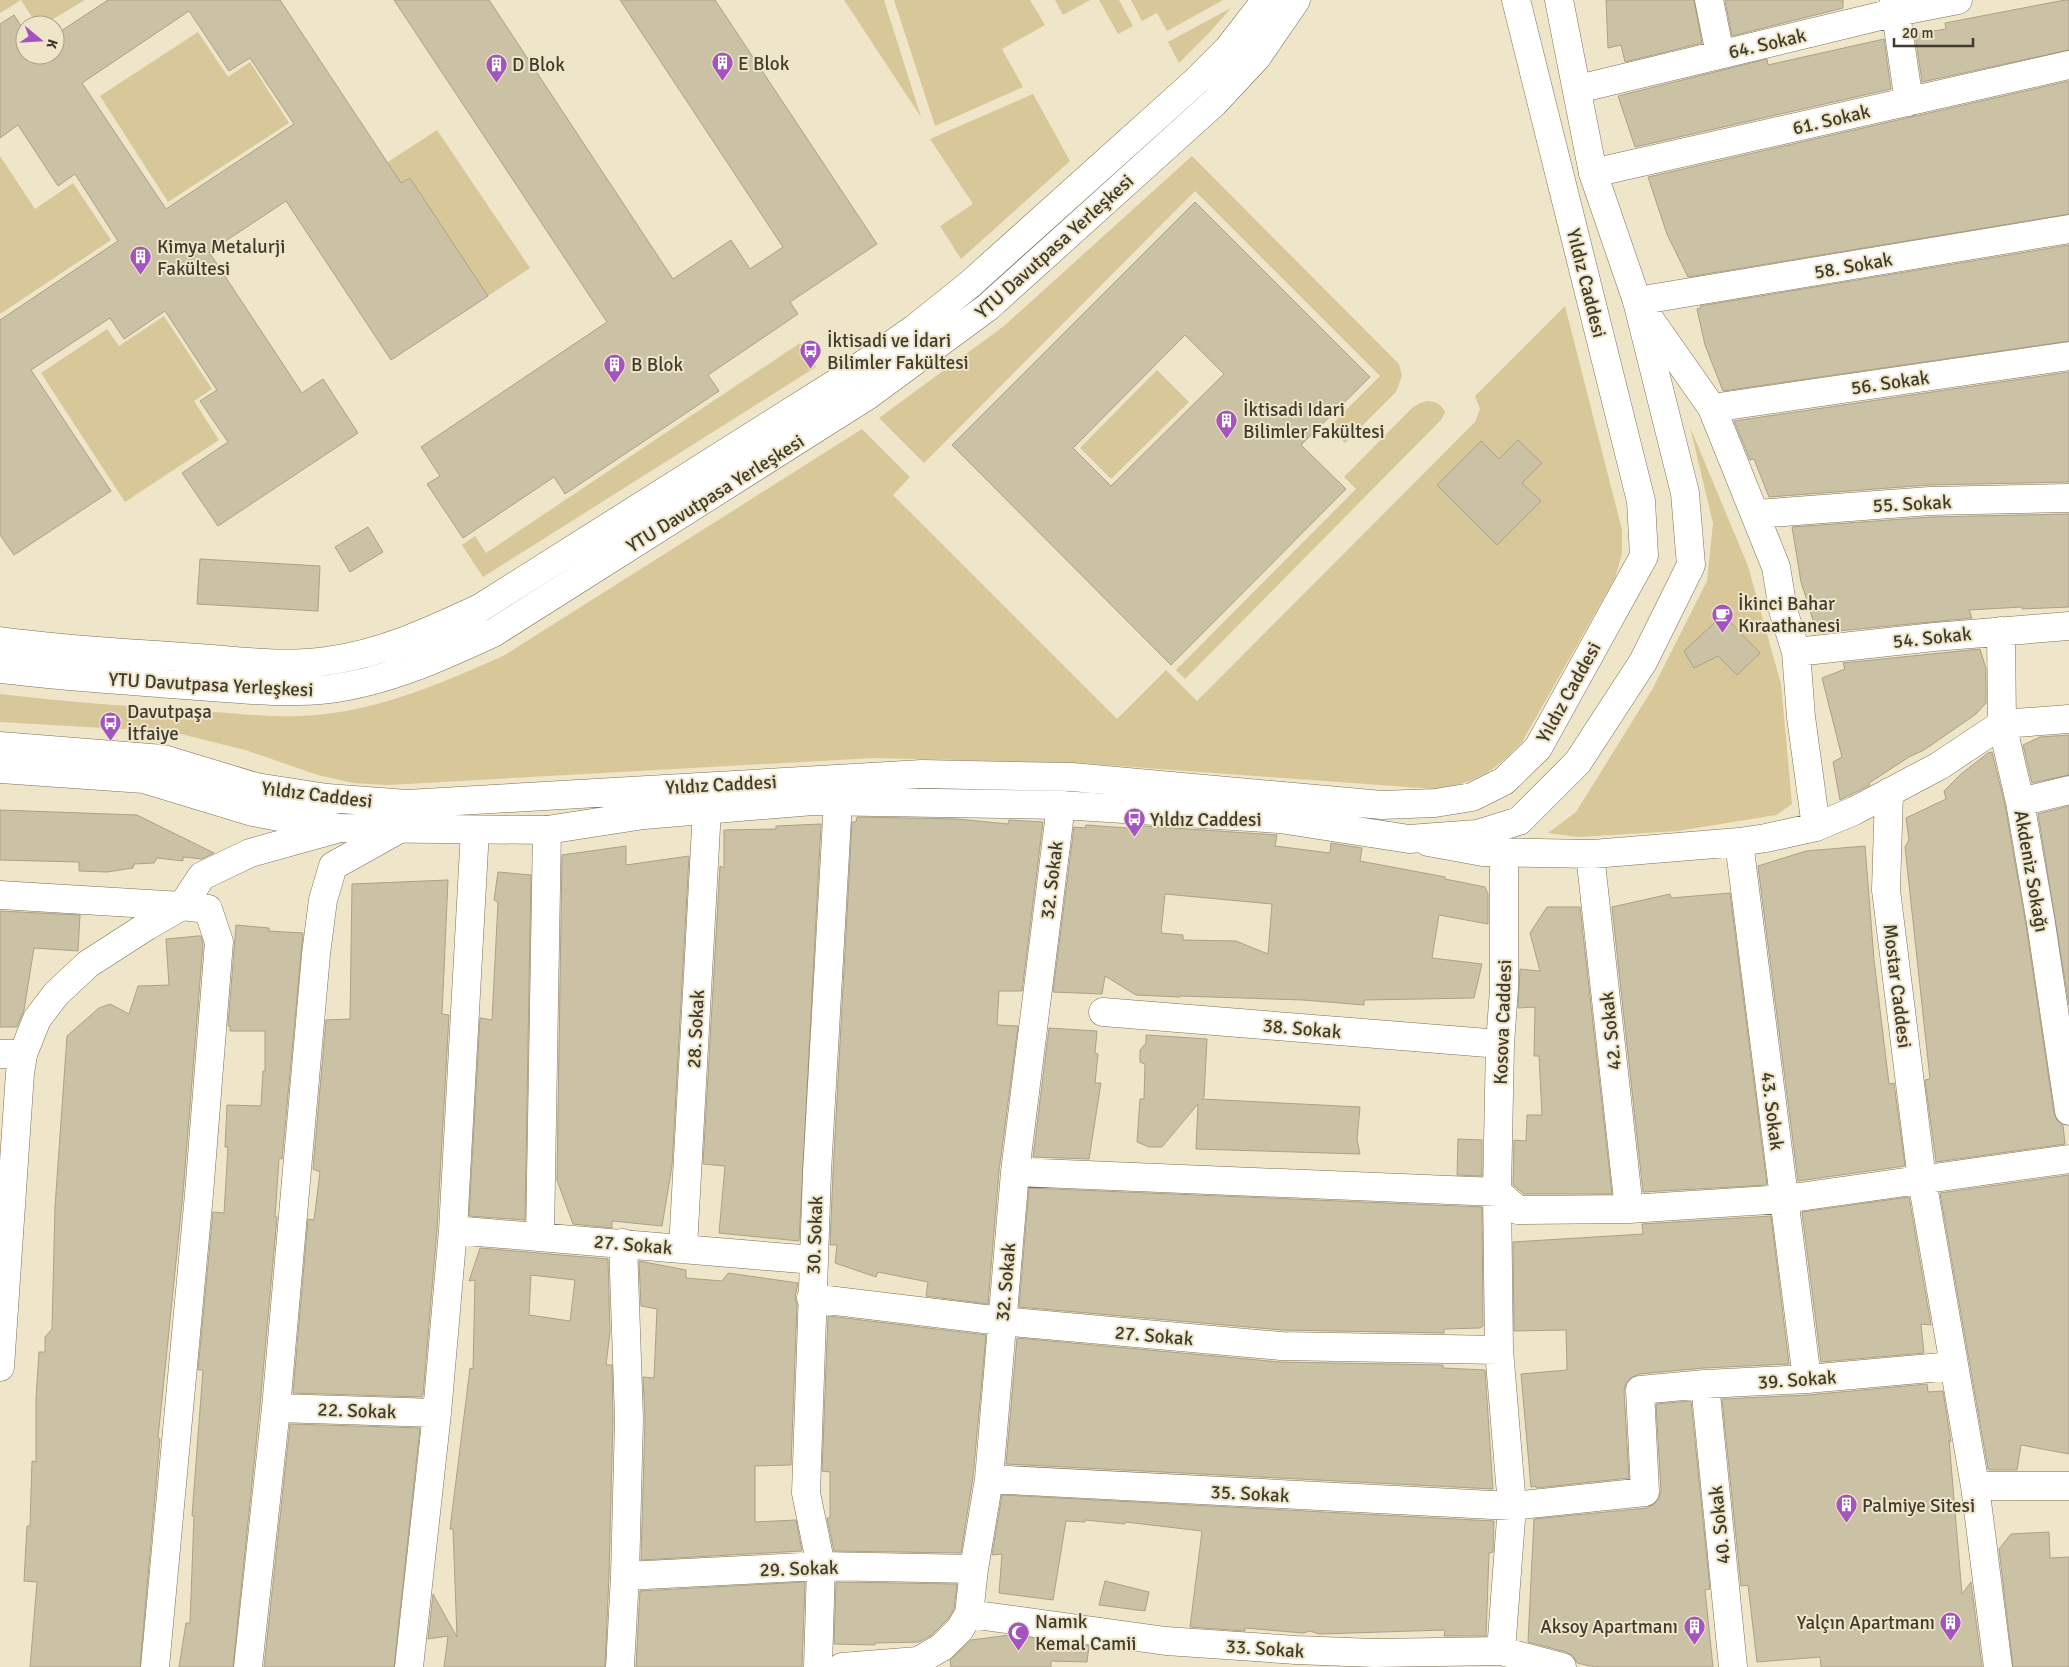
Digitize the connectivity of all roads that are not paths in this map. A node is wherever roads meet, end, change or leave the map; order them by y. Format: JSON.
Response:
{"nodes":[{"id":1,"x":1266,"y":0,"type":"edge"},
{"id":2,"x":1296,"y":0,"type":"edge"},
{"id":3,"x":1516,"y":0,"type":"edge"},
{"id":4,"x":1559,"y":0,"type":"edge"},
{"id":5,"x":1709,"y":0,"type":"edge"},
{"id":6,"x":1958,"y":0,"type":"edge"},
{"id":7,"x":1896,"y":6,"type":"edge"},
{"id":8,"x":1720,"y":54,"type":"junction"},
{"id":9,"x":2069,"y":65,"type":"edge"},
{"id":10,"x":1578,"y":89,"type":"junction"},
{"id":11,"x":1909,"y":102,"type":"junction"},
{"id":12,"x":1593,"y":173,"type":"junction"},
{"id":13,"x":2069,"y":229,"type":"edge"},
{"id":14,"x":1637,"y":301,"type":"junction"},
{"id":15,"x":2069,"y":356,"type":"edge"},
{"id":16,"x":1712,"y":408,"type":"junction"},
{"id":17,"x":2069,"y":498,"type":"edge"},
{"id":18,"x":1756,"y":514,"type":"junction"},
{"id":19,"x":2069,"y":626,"type":"edge"},
{"id":20,"x":2001,"y":631,"type":"junction"},
{"id":21,"x":0,"y":641,"type":"edge"},
{"id":22,"x":1796,"y":652,"type":"junction"},
{"id":23,"x":0,"y":669,"type":"edge"},
{"id":24,"x":2069,"y":719,"type":"edge"},
{"id":25,"x":2002,"y":724,"type":"junction"},
{"id":26,"x":0,"y":746,"type":"edge"},
{"id":27,"x":0,"y":769,"type":"edge"},
{"id":28,"x":2069,"y":790,"type":"edge"},
{"id":29,"x":1889,"y":792,"type":"junction"},
{"id":30,"x":838,"y":801,"type":"junction"},
{"id":31,"x":2020,"y":802,"type":"junction"},
{"id":32,"x":1060,"y":805,"type":"junction"},
{"id":33,"x":707,"y":809,"type":"junction"},
{"id":34,"x":1816,"y":827,"type":"junction"},
{"id":35,"x":340,"y":828,"type":"junction"},
{"id":36,"x":401,"y":828,"type":"junction"},
{"id":37,"x":475,"y":830,"type":"junction"},
{"id":38,"x":547,"y":830,"type":"junction"},
{"id":39,"x":1409,"y":839,"type":"junction"},
{"id":40,"x":1739,"y":842,"type":"junction"},
{"id":41,"x":1504,"y":852,"type":"junction"},
{"id":42,"x":1590,"y":854,"type":"junction"},
{"id":43,"x":0,"y":895,"type":"edge"},
{"id":44,"x":182,"y":906,"type":"junction"},
{"id":45,"x":2059,"y":968,"type":"edge"},
{"id":46,"x":1103,"y":1012,"type":"dead end"},
{"id":47,"x":1500,"y":1044,"type":"junction"},
{"id":48,"x":12,"y":1054,"type":"edge"},
{"id":49,"x":2069,"y":1111,"type":"edge"},
{"id":50,"x":2069,"y":1159,"type":"edge"},
{"id":51,"x":1015,"y":1172,"type":"junction"},
{"id":52,"x":1922,"y":1180,"type":"junction"},
{"id":53,"x":1497,"y":1192,"type":"junction"},
{"id":54,"x":1784,"y":1199,"type":"junction"},
{"id":55,"x":1630,"y":1209,"type":"junction"},
{"id":56,"x":453,"y":1230,"type":"junction"},
{"id":57,"x":540,"y":1236,"type":"junction"},
{"id":58,"x":623,"y":1243,"type":"junction"},
{"id":59,"x":683,"y":1248,"type":"junction"},
{"id":60,"x":814,"y":1260,"type":"junction"},
{"id":61,"x":812,"y":1298,"type":"junction"},
{"id":62,"x":1002,"y":1321,"type":"junction"},
{"id":63,"x":1499,"y":1350,"type":"junction"},
{"id":64,"x":1953,"y":1366,"type":"junction"},
{"id":65,"x":0,"y":1367,"type":"edge"},
{"id":66,"x":1807,"y":1379,"type":"junction"},
{"id":67,"x":1705,"y":1384,"type":"junction"},
{"id":68,"x":1640,"y":1390,"type":"joint"},
{"id":69,"x":276,"y":1408,"type":"junction"},
{"id":70,"x":437,"y":1412,"type":"junction"},
{"id":71,"x":989,"y":1479,"type":"junction"},
{"id":72,"x":1975,"y":1486,"type":"junction"},
{"id":73,"x":2069,"y":1486,"type":"edge"},
{"id":74,"x":1512,"y":1506,"type":"junction"},
{"id":75,"x":821,"y":1566,"type":"junction"},
{"id":76,"x":974,"y":1569,"type":"junction"},
{"id":77,"x":625,"y":1576,"type":"junction"},
{"id":78,"x":969,"y":1614,"type":"junction"},
{"id":79,"x":1501,"y":1651,"type":"junction"},
{"id":80,"x":1296,"y":1659,"type":"edge"},
{"id":81,"x":155,"y":1667,"type":"edge"},
{"id":82,"x":248,"y":1667,"type":"edge"},
{"id":83,"x":409,"y":1667,"type":"edge"},
{"id":84,"x":620,"y":1667,"type":"edge"},
{"id":85,"x":818,"y":1667,"type":"edge"},
{"id":86,"x":842,"y":1667,"type":"edge"},
{"id":87,"x":1562,"y":1667,"type":"edge"},
{"id":88,"x":1733,"y":1667,"type":"edge"},
{"id":89,"x":1998,"y":1667,"type":"edge"}],
"edges":[{"from":1,"to":21,"type":"street","name":"YTU Davutpasa Yerleşkesi"},
{"from":2,"to":23,"type":"street","name":"YTU Davutpasa Yerleşkesi"},
{"from":3,"to":26,"type":"street","name":"Yıldız Caddesi"},
{"from":4,"to":10,"type":"street"},
{"from":5,"to":8,"type":"street"},
{"from":6,"to":7,"type":"street","name":"64. Sokak"},
{"from":7,"to":8,"type":"street","name":"64. Sokak"},
{"from":7,"to":11,"type":"street"},
{"from":8,"to":10,"type":"street","name":"64. Sokak"},
{"from":9,"to":11,"type":"street","name":"61. Sokak"},
{"from":10,"to":12,"type":"street"},
{"from":11,"to":12,"type":"street","name":"61. Sokak"},
{"from":12,"to":14,"type":"street"},
{"from":13,"to":14,"type":"street","name":"58. Sokak"},
{"from":14,"to":16,"type":"street"},
{"from":14,"to":39,"type":"street"},
{"from":15,"to":16,"type":"street","name":"56. Sokak"},
{"from":16,"to":18,"type":"street"},
{"from":17,"to":18,"type":"street","name":"55. Sokak"},
{"from":18,"to":22,"type":"street"},
{"from":19,"to":20,"type":"street","name":"54. Sokak"},
{"from":20,"to":22,"type":"street","name":"54. Sokak"},
{"from":20,"to":25,"type":"street","name":"Akdeniz Sokağı"},
{"from":22,"to":34,"type":"street"},
{"from":24,"to":25,"type":"street","name":"Yıldız Caddesi"},
{"from":25,"to":29,"type":"street","name":"Yıldız Caddesi"},
{"from":25,"to":31,"type":"street","name":"Akdeniz Sokağı"},
{"from":27,"to":35,"type":"street","name":"Yıldız Caddesi"},
{"from":28,"to":31,"type":"street"},
{"from":29,"to":34,"type":"street","name":"Yıldız Caddesi"},
{"from":29,"to":52,"type":"street","name":"Mostar Caddesi"},
{"from":30,"to":32,"type":"street","name":"Yıldız Caddesi"},
{"from":30,"to":33,"type":"street","name":"Yıldız Caddesi"},
{"from":30,"to":60,"type":"street","name":"30. Sokak"},
{"from":31,"to":45,"type":"street","name":"Akdeniz Sokağı"},
{"from":32,"to":39,"type":"street","name":"Yıldız Caddesi"},
{"from":32,"to":51,"type":"street","name":"32. Sokak"},
{"from":33,"to":38,"type":"street","name":"Yıldız Caddesi"},
{"from":33,"to":59,"type":"street","name":"28. Sokak"},
{"from":34,"to":40,"type":"street","name":"Yıldız Caddesi"},
{"from":35,"to":36,"type":"street","name":"Yıldız Caddesi"},
{"from":35,"to":44,"type":"street"},
{"from":36,"to":37,"type":"street","name":"Yıldız Caddesi"},
{"from":36,"to":69,"type":"street"},
{"from":37,"to":38,"type":"street","name":"Yıldız Caddesi"},
{"from":37,"to":56,"type":"street"},
{"from":38,"to":57,"type":"street"},
{"from":39,"to":41,"type":"street","name":"Yıldız Caddesi"},
{"from":40,"to":42,"type":"street","name":"Yıldız Caddesi"},
{"from":40,"to":54,"type":"street","name":"43. Sokak"},
{"from":41,"to":42,"type":"street","name":"Yıldız Caddesi"},
{"from":41,"to":47,"type":"street","name":"Kosova Caddesi"},
{"from":42,"to":55,"type":"street","name":"42. Sokak"},
{"from":43,"to":44,"type":"street"},
{"from":44,"to":48,"type":"street"},
{"from":44,"to":81,"type":"street"},
{"from":45,"to":49,"type":"street","name":"Akdeniz Sokağı"},
{"from":46,"to":47,"type":"street","name":"38. Sokak"},
{"from":47,"to":53,"type":"street","name":"Kosova Caddesi"},
{"from":48,"to":65,"type":"street"},
{"from":50,"to":52,"type":"street"},
{"from":51,"to":53,"type":"street"},
{"from":51,"to":62,"type":"street","name":"32. Sokak"},
{"from":52,"to":54,"type":"street"},
{"from":52,"to":64,"type":"street","name":"Mostar Caddesi"},
{"from":53,"to":55,"type":"street"},
{"from":53,"to":63,"type":"street","name":"Kosova Caddesi"},
{"from":54,"to":55,"type":"street"},
{"from":54,"to":66,"type":"street","name":"43. Sokak"},
{"from":56,"to":57,"type":"street","name":"27. Sokak"},
{"from":56,"to":70,"type":"street"},
{"from":57,"to":58,"type":"street","name":"27. Sokak"},
{"from":58,"to":59,"type":"street","name":"27. Sokak"},
{"from":58,"to":77,"type":"street"},
{"from":59,"to":60,"type":"street","name":"27. Sokak"},
{"from":60,"to":61,"type":"street","name":"30. Sokak"},
{"from":61,"to":62,"type":"street","name":"27. Sokak"},
{"from":61,"to":75,"type":"street","name":"30. Sokak"},
{"from":62,"to":63,"type":"street","name":"27. Sokak"},
{"from":62,"to":71,"type":"street","name":"32. Sokak"},
{"from":63,"to":74,"type":"street","name":"Kosova Caddesi"},
{"from":64,"to":66,"type":"street","name":"39. Sokak"},
{"from":64,"to":72,"type":"street","name":"Mostar Caddesi"},
{"from":66,"to":67,"type":"street","name":"39. Sokak"},
{"from":67,"to":68,"type":"street","name":"39. Sokak"},
{"from":67,"to":88,"type":"street","name":"40. Sokak"},
{"from":68,"to":74,"type":"street","name":"35. Sokak"},
{"from":69,"to":70,"type":"street","name":"22. Sokak"},
{"from":69,"to":82,"type":"street"},
{"from":70,"to":83,"type":"street"},
{"from":71,"to":74,"type":"street","name":"35. Sokak"},
{"from":71,"to":76,"type":"street","name":"32. Sokak"},
{"from":72,"to":73,"type":"street"},
{"from":72,"to":89,"type":"street","name":"Mostar Caddesi"},
{"from":74,"to":79,"type":"street","name":"Kosova Caddesi"},
{"from":75,"to":76,"type":"street","name":"29. Sokak"},
{"from":75,"to":77,"type":"street","name":"29. Sokak"},
{"from":75,"to":85,"type":"street","name":"30. Sokak"},
{"from":76,"to":78,"type":"street","name":"32. Sokak"},
{"from":77,"to":84,"type":"street"},
{"from":78,"to":80,"type":"street","name":"33. Sokak"},
{"from":78,"to":86,"type":"street","name":"32. Sokak"},
{"from":79,"to":80,"type":"street","name":"33. Sokak"},
{"from":79,"to":87,"type":"street","name":"33. Sokak"}]}
